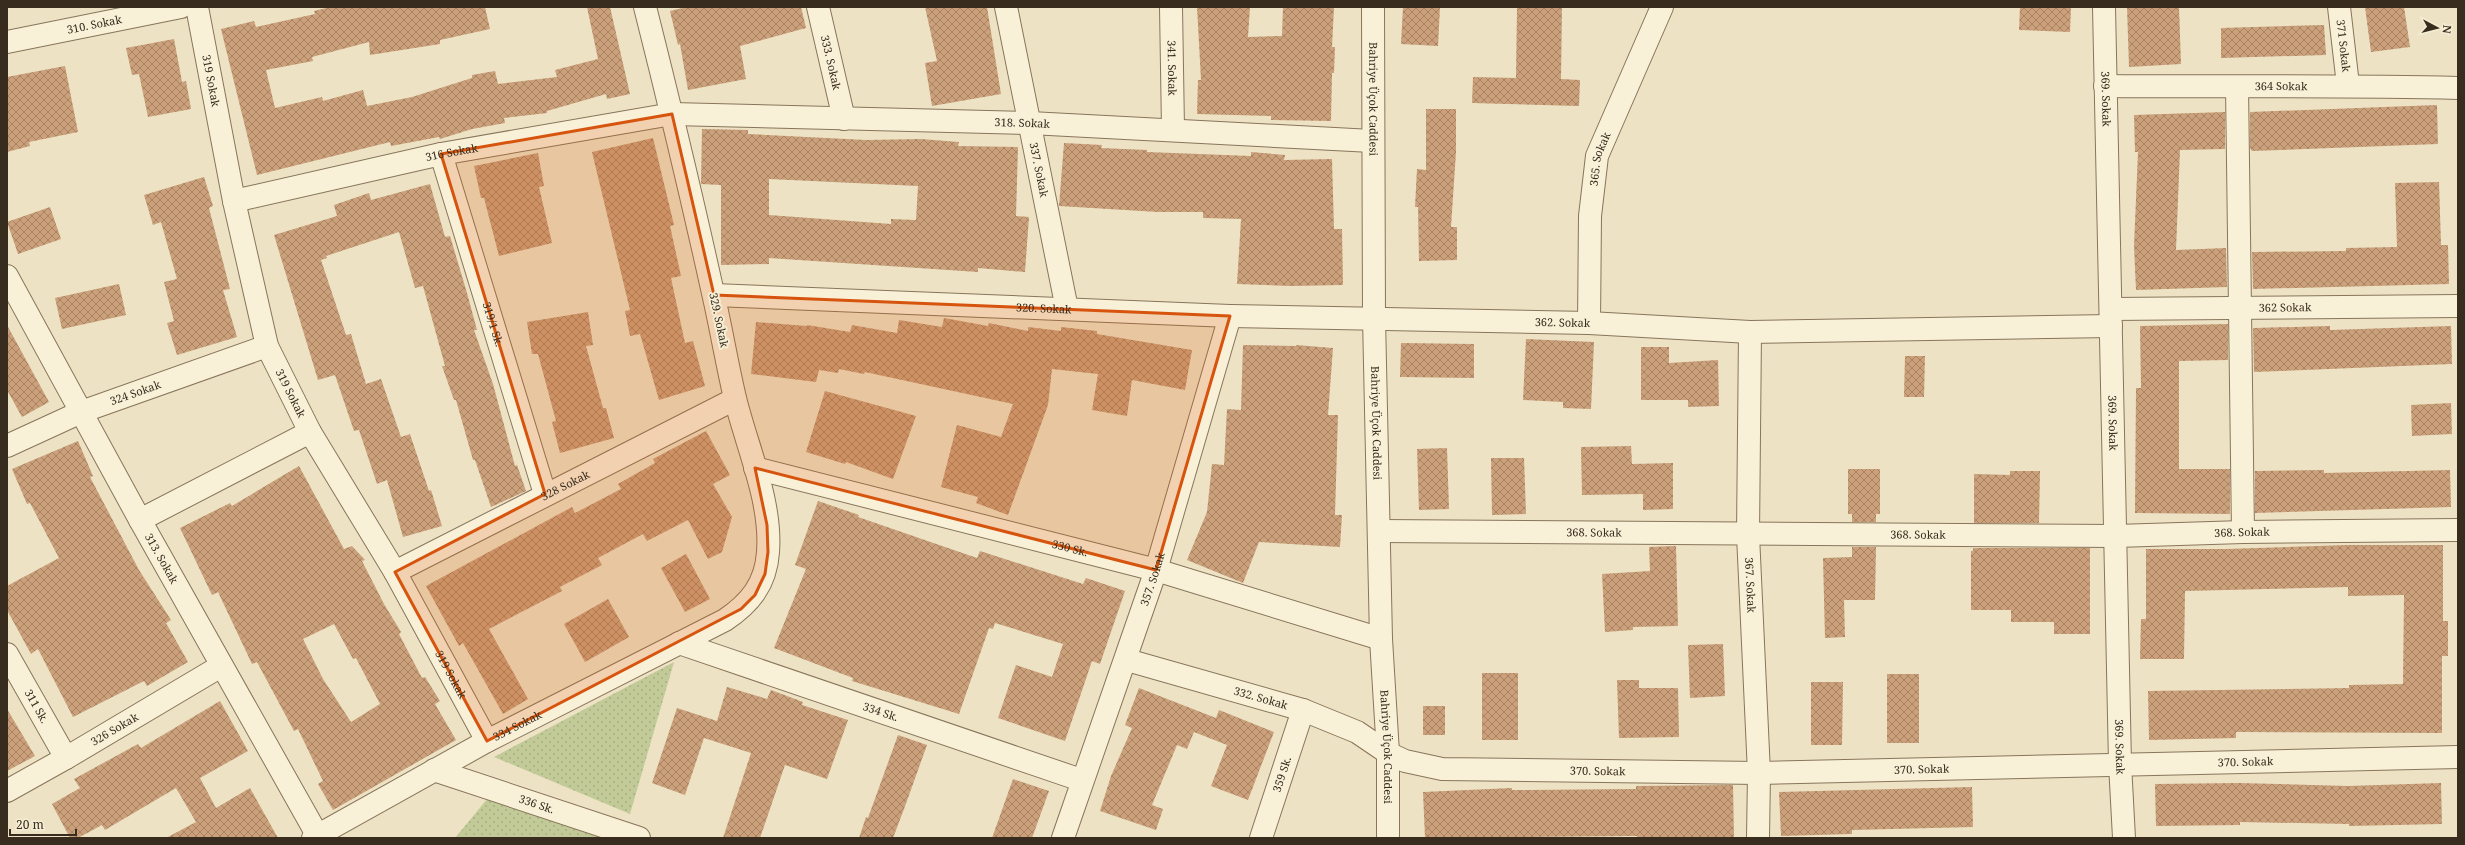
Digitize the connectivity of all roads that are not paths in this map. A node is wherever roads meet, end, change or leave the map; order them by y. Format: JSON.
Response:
{"nodes":[{"id":1,"x":181,"y":7,"type":"edge"},
{"id":2,"x":196,"y":7,"type":"edge"},
{"id":3,"x":646,"y":7,"type":"edge"},
{"id":4,"x":818,"y":7,"type":"edge"},
{"id":5,"x":1006,"y":7,"type":"edge"},
{"id":6,"x":1171,"y":7,"type":"edge"},
{"id":7,"x":1373,"y":7,"type":"edge"},
{"id":8,"x":1662,"y":7,"type":"edge"},
{"id":9,"x":2104,"y":7,"type":"edge"},
{"id":10,"x":2339,"y":7,"type":"edge"},
{"id":11,"x":7,"y":42,"type":"edge"},
{"id":12,"x":2348,"y":85,"type":"junction"},
{"id":13,"x":2105,"y":86,"type":"junction"},
{"id":14,"x":2237,"y":87,"type":"junction"},
{"id":15,"x":2458,"y":88,"type":"edge"},
{"id":16,"x":672,"y":114,"type":"junction"},
{"id":17,"x":844,"y":119,"type":"junction"},
{"id":18,"x":1030,"y":123,"type":"junction"},
{"id":19,"x":1173,"y":129,"type":"junction"},
{"id":20,"x":1372,"y":141,"type":"junction"},
{"id":21,"x":441,"y":154,"type":"junction"},
{"id":22,"x":234,"y":201,"type":"junction"},
{"id":23,"x":7,"y":276,"type":"edge"},
{"id":24,"x":714,"y":296,"type":"junction"},
{"id":25,"x":14,"y":305,"type":"edge"},
{"id":26,"x":2458,"y":306,"type":"edge"},
{"id":27,"x":1067,"y":309,"type":"junction"},
{"id":28,"x":2242,"y":309,"type":"junction"},
{"id":29,"x":1230,"y":316,"type":"junction"},
{"id":30,"x":1374,"y":318,"type":"junction"},
{"id":31,"x":2111,"y":318,"type":"junction"},
{"id":32,"x":1589,"y":323,"type":"junction"},
{"id":33,"x":1750,"y":332,"type":"junction"},
{"id":34,"x":267,"y":346,"type":"junction"},
{"id":35,"x":735,"y":399,"type":"junction"},
{"id":36,"x":81,"y":412,"type":"junction"},
{"id":37,"x":310,"y":432,"type":"junction"},
{"id":38,"x":7,"y":446,"type":"edge"},
{"id":39,"x":755,"y":468,"type":"junction"},
{"id":40,"x":545,"y":494,"type":"junction"},
{"id":41,"x":140,"y":520,"type":"junction"},
{"id":42,"x":2458,"y":530,"type":"edge"},
{"id":43,"x":1378,"y":531,"type":"junction"},
{"id":44,"x":2243,"y":532,"type":"junction"},
{"id":45,"x":1748,"y":535,"type":"junction"},
{"id":46,"x":2116,"y":536,"type":"junction"},
{"id":47,"x":1156,"y":570,"type":"junction"},
{"id":48,"x":395,"y":572,"type":"junction"},
{"id":49,"x":725,"y":620,"type":"joint"},
{"id":50,"x":1381,"y":639,"type":"junction"},
{"id":51,"x":680,"y":643,"type":"junction"},
{"id":52,"x":7,"y":654,"type":"edge"},
{"id":53,"x":1127,"y":660,"type":"junction"},
{"id":54,"x":221,"y":666,"type":"junction"},
{"id":55,"x":1303,"y":710,"type":"junction"},
{"id":56,"x":487,"y":741,"type":"junction"},
{"id":57,"x":1388,"y":753,"type":"junction"},
{"id":58,"x":2458,"y":757,"type":"edge"},
{"id":59,"x":66,"y":758,"type":"junction"},
{"id":60,"x":2120,"y":764,"type":"junction"},
{"id":61,"x":434,"y":770,"type":"junction"},
{"id":62,"x":1759,"y":773,"type":"junction"},
{"id":63,"x":1081,"y":780,"type":"junction"},
{"id":64,"x":7,"y":791,"type":"edge"},
{"id":65,"x":317,"y":837,"type":"edge"},
{"id":66,"x":639,"y":838,"type":"edge"},
{"id":67,"x":1063,"y":838,"type":"edge"},
{"id":68,"x":1261,"y":838,"type":"edge"},
{"id":69,"x":1388,"y":838,"type":"edge"},
{"id":70,"x":1758,"y":838,"type":"edge"},
{"id":71,"x":2124,"y":838,"type":"edge"}],
"edges":[{"from":1,"to":11,"type":"street","name":"310. Sokak"},
{"from":2,"to":22,"type":"street","name":"319 Sokak"},
{"from":3,"to":16,"type":"street","name":"329. Sokak"},
{"from":4,"to":17,"type":"street","name":"333. Sokak"},
{"from":5,"to":18,"type":"street","name":"337. Sokak"},
{"from":6,"to":19,"type":"street","name":"341. Sokak"},
{"from":7,"to":20,"type":"street","name":"Bahriye Üçok Caddesi"},
{"from":8,"to":32,"type":"street","name":"365. Sokak"},
{"from":9,"to":13,"type":"street","name":"369. Sokak"},
{"from":10,"to":12,"type":"street","name":"371 Sokak"},
{"from":12,"to":14,"type":"street","name":"364 Sokak"},
{"from":12,"to":15,"type":"street","name":"364 Sokak"},
{"from":13,"to":14,"type":"street","name":"364 Sokak"},
{"from":13,"to":31,"type":"street","name":"369. Sokak"},
{"from":14,"to":28,"type":"street"},
{"from":16,"to":17,"type":"street","name":"318. Sokak"},
{"from":16,"to":21,"type":"street","name":"316 Sokak"},
{"from":16,"to":24,"type":"street","name":"329. Sokak"},
{"from":17,"to":18,"type":"street","name":"318. Sokak"},
{"from":18,"to":19,"type":"street","name":"318. Sokak"},
{"from":18,"to":27,"type":"street","name":"337. Sokak"},
{"from":19,"to":20,"type":"street","name":"318. Sokak"},
{"from":20,"to":30,"type":"street","name":"Bahriye Üçok Caddesi"},
{"from":21,"to":22,"type":"street","name":"316 Sokak"},
{"from":21,"to":40,"type":"street","name":"319/1 Sk."},
{"from":22,"to":34,"type":"street","name":"319 Sokak"},
{"from":23,"to":25,"type":"street","name":"313. Sokak"},
{"from":24,"to":27,"type":"street","name":"320. Sokak"},
{"from":24,"to":35,"type":"street","name":"329. Sokak"},
{"from":25,"to":36,"type":"street","name":"313. Sokak"},
{"from":26,"to":28,"type":"street","name":"362 Sokak"},
{"from":27,"to":29,"type":"street","name":"320. Sokak"},
{"from":28,"to":31,"type":"street","name":"362 Sokak"},
{"from":28,"to":44,"type":"street"},
{"from":29,"to":30,"type":"street","name":"320. Sokak"},
{"from":29,"to":47,"type":"street","name":"357. Sokak"},
{"from":30,"to":32,"type":"street","name":"362. Sokak"},
{"from":30,"to":43,"type":"street","name":"Bahriye Üçok Caddesi"},
{"from":31,"to":33,"type":"street","name":"362. Sokak"},
{"from":31,"to":46,"type":"street","name":"369. Sokak"},
{"from":32,"to":33,"type":"street","name":"362. Sokak"},
{"from":33,"to":45,"type":"street","name":"367. Sokak"},
{"from":34,"to":36,"type":"street","name":"324 Sokak"},
{"from":34,"to":37,"type":"street","name":"319 Sokak"},
{"from":35,"to":39,"type":"street","name":"329. Sokak"},
{"from":35,"to":40,"type":"street","name":"328 Sokak"},
{"from":36,"to":38,"type":"street","name":"324 Sokak"},
{"from":36,"to":41,"type":"street","name":"313. Sokak"},
{"from":37,"to":41,"type":"street"},
{"from":37,"to":48,"type":"street","name":"319 Sokak"},
{"from":39,"to":47,"type":"street","name":"330 Sk."},
{"from":39,"to":49,"type":"street","name":"329. Sokak"},
{"from":40,"to":48,"type":"street","name":"328 Sokak"},
{"from":41,"to":54,"type":"street","name":"313. Sokak"},
{"from":42,"to":44,"type":"street","name":"368. Sokak"},
{"from":43,"to":45,"type":"street","name":"368. Sokak"},
{"from":43,"to":50,"type":"street","name":"Bahriye Üçok Caddesi"},
{"from":44,"to":46,"type":"street","name":"368. Sokak"},
{"from":45,"to":46,"type":"street","name":"368. Sokak"},
{"from":45,"to":62,"type":"street","name":"367. Sokak"},
{"from":46,"to":60,"type":"street","name":"369. Sokak"},
{"from":47,"to":50,"type":"street","name":"330 Sk."},
{"from":47,"to":53,"type":"street","name":"357. Sokak"},
{"from":48,"to":56,"type":"street","name":"319 Sokak"},
{"from":49,"to":51,"type":"street","name":"334 Sokak"},
{"from":50,"to":57,"type":"street","name":"Bahriye Üçok Caddesi"},
{"from":51,"to":56,"type":"street","name":"334 Sokak"},
{"from":51,"to":63,"type":"street","name":"334 Sk."},
{"from":52,"to":59,"type":"street","name":"311 Sk."},
{"from":53,"to":55,"type":"street","name":"332. Sokak"},
{"from":53,"to":63,"type":"street","name":"357. Sokak"},
{"from":54,"to":59,"type":"street","name":"326 Sokak"},
{"from":54,"to":65,"type":"street","name":"313. Sokak"},
{"from":55,"to":57,"type":"street","name":"332. Sokak"},
{"from":55,"to":68,"type":"street","name":"359 Sk."},
{"from":56,"to":61,"type":"street","name":"334 Sokak"},
{"from":57,"to":62,"type":"street","name":"370. Sokak"},
{"from":57,"to":69,"type":"street","name":"Bahriye Üçok Caddesi"},
{"from":58,"to":60,"type":"street","name":"370. Sokak"},
{"from":59,"to":64,"type":"street","name":"326 Sokak"},
{"from":60,"to":62,"type":"street","name":"370. Sokak"},
{"from":60,"to":71,"type":"street","name":"369. Sokak"},
{"from":61,"to":65,"type":"street","name":"334 Sokak"},
{"from":61,"to":66,"type":"street","name":"336 Sk."},
{"from":62,"to":70,"type":"street","name":"367. Sokak"},
{"from":63,"to":67,"type":"street","name":"357. Sokak"}]}
